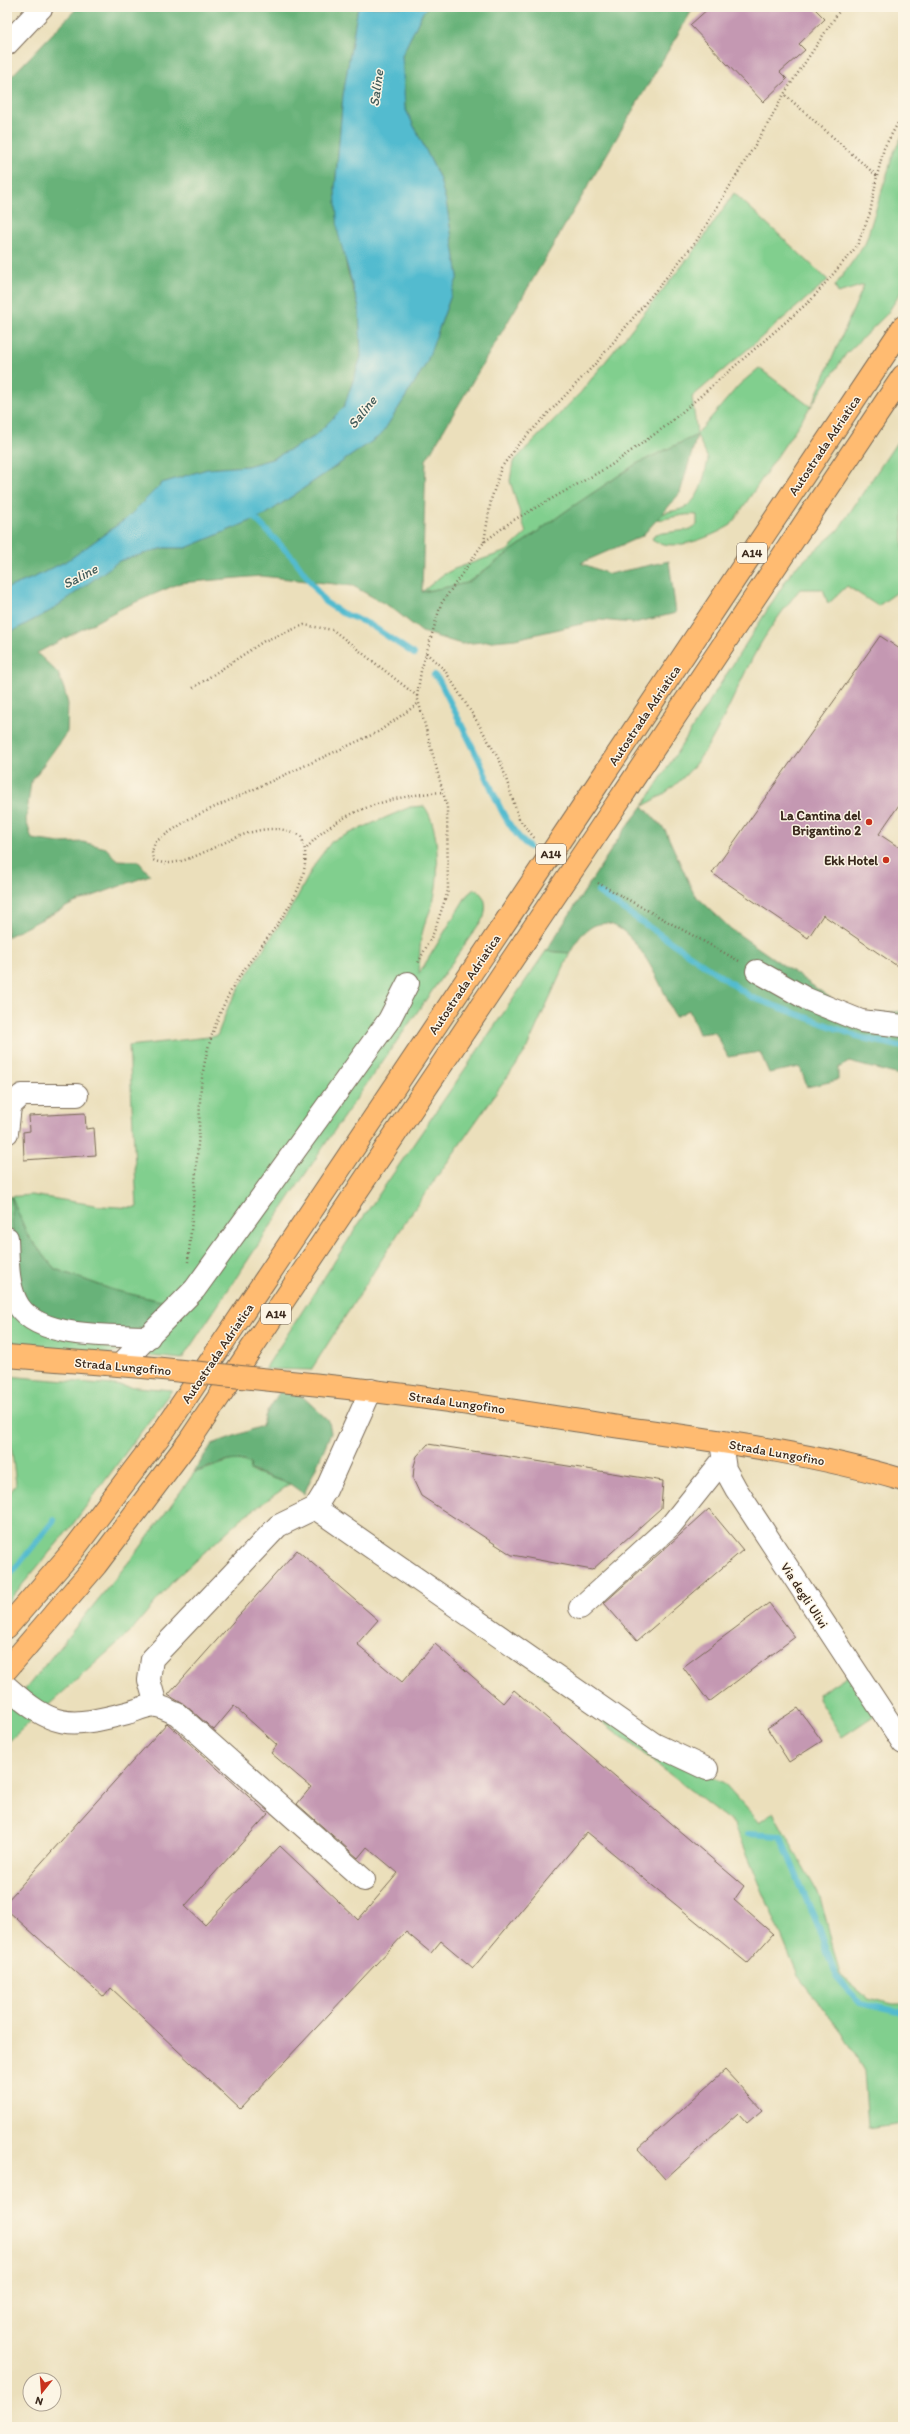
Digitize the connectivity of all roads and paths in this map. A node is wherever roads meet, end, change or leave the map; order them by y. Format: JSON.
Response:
{"nodes":[{"id":1,"x":42,"y":7,"type":"edge"},
{"id":2,"x":842,"y":7,"type":"edge"},
{"id":3,"x":7,"y":44,"type":"edge"},
{"id":4,"x":784,"y":94,"type":"junction"},
{"id":5,"x":903,"y":114,"type":"edge"},
{"id":6,"x":877,"y":176,"type":"junction"},
{"id":7,"x":903,"y":327,"type":"edge"},
{"id":8,"x":903,"y":376,"type":"edge"},
{"id":9,"x":484,"y":542,"type":"junction"},
{"id":10,"x":426,"y":653,"type":"junction"},
{"id":11,"x":193,"y":688,"type":"dead end"},
{"id":12,"x":417,"y":696,"type":"junction"},
{"id":13,"x":419,"y":703,"type":"junction"},
{"id":14,"x":443,"y":792,"type":"junction"},
{"id":15,"x":537,"y":842,"type":"dead end"},
{"id":16,"x":306,"y":849,"type":"junction"},
{"id":17,"x":598,"y":883,"type":"dead end"},
{"id":18,"x":757,"y":971,"type":"joint"},
{"id":19,"x":408,"y":983,"type":"joint"},
{"id":20,"x":903,"y":1026,"type":"edge"},
{"id":21,"x":77,"y":1095,"type":"dead end"},
{"id":22,"x":7,"y":1134,"type":"edge"},
{"id":23,"x":7,"y":1238,"type":"edge"},
{"id":24,"x":190,"y":1294,"type":"junction"},
{"id":25,"x":149,"y":1337,"type":"junction"},
{"id":26,"x":7,"y":1356,"type":"edge"},
{"id":27,"x":120,"y":1365,"type":"junction"},
{"id":28,"x":371,"y":1390,"type":"junction"},
{"id":29,"x":722,"y":1451,"type":"junction"},
{"id":30,"x":903,"y":1480,"type":"edge"},
{"id":31,"x":315,"y":1508,"type":"junction"},
{"id":32,"x":580,"y":1608,"type":"dead end"},
{"id":33,"x":7,"y":1627,"type":"edge"},
{"id":34,"x":7,"y":1669,"type":"edge"},
{"id":35,"x":7,"y":1688,"type":"edge"},
{"id":36,"x":156,"y":1705,"type":"junction"},
{"id":37,"x":903,"y":1743,"type":"edge"},
{"id":38,"x":707,"y":1769,"type":"dead end"},
{"id":39,"x":364,"y":1880,"type":"dead end"}],
"edges":[{"from":1,"to":3,"type":"street"},
{"from":2,"to":4,"type":"path"},
{"from":4,"to":6,"type":"path"},
{"from":4,"to":9,"type":"path"},
{"from":5,"to":6,"type":"path"},
{"from":6,"to":9,"type":"path"},
{"from":7,"to":33,"type":"main road","name":"Autostrada Adriatica","number":"A14","bridge":true},
{"from":8,"to":34,"type":"main road","name":"Autostrada Adriatica","number":"A14","bridge":true},
{"from":9,"to":10,"type":"path"},
{"from":10,"to":12,"type":"path"},
{"from":10,"to":15,"type":"path"},
{"from":11,"to":12,"type":"path"},
{"from":12,"to":13,"type":"path"},
{"from":13,"to":14,"type":"path"},
{"from":13,"to":16,"type":"path"},
{"from":14,"to":16,"type":"path"},
{"from":14,"to":19,"type":"path"},
{"from":16,"to":24,"type":"path"},
{"from":17,"to":18,"type":"path"},
{"from":18,"to":20,"type":"street"},
{"from":19,"to":24,"type":"street"},
{"from":21,"to":22,"type":"street"},
{"from":23,"to":25,"type":"street"},
{"from":24,"to":25,"type":"street"},
{"from":25,"to":27,"type":"street"},
{"from":26,"to":27,"type":"main road","name":"Strada Lungofino"},
{"from":27,"to":28,"type":"main road","name":"Strada Lungofino","bridge":true},
{"from":28,"to":29,"type":"main road","name":"Strada Lungofino"},
{"from":28,"to":31,"type":"street"},
{"from":29,"to":30,"type":"main road","name":"Strada Lungofino"},
{"from":29,"to":32,"type":"street"},
{"from":29,"to":37,"type":"street","name":"Via degli Ulivi"},
{"from":31,"to":36,"type":"street"},
{"from":31,"to":38,"type":"street"},
{"from":35,"to":36,"type":"street"},
{"from":36,"to":39,"type":"street"}]}
